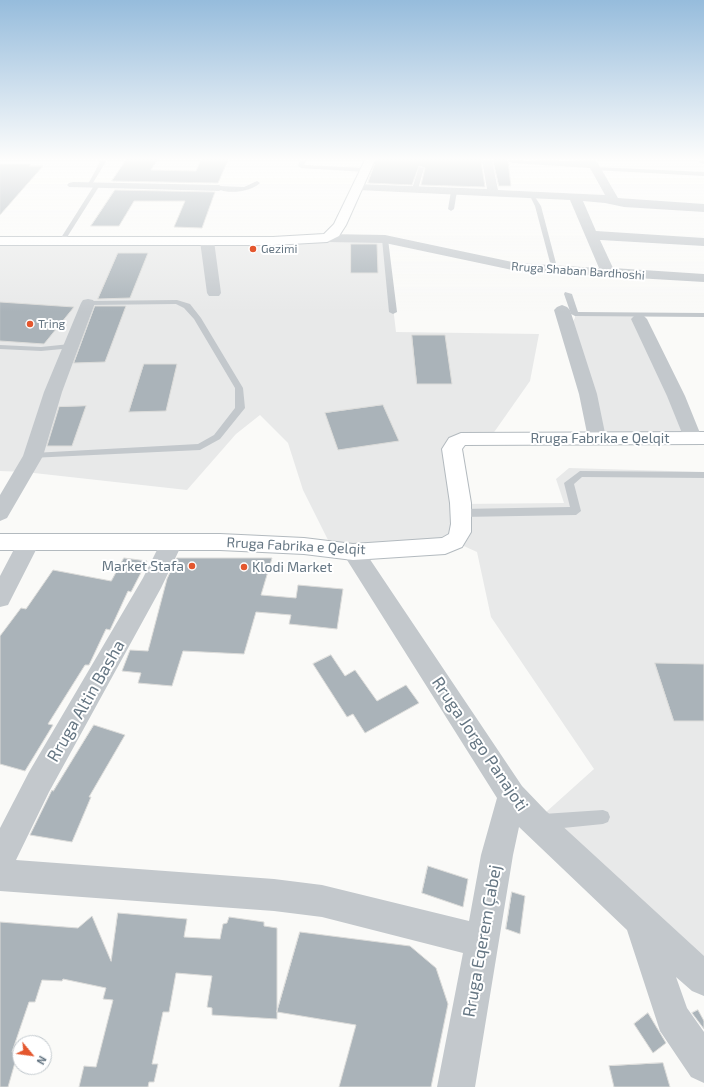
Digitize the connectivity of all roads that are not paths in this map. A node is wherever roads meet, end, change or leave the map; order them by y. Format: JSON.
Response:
{"nodes":[{"id":1,"x":79,"y":211,"type":"edge"},
{"id":2,"x":346,"y":211,"type":"edge"},
{"id":3,"x":539,"y":211,"type":"edge"},
{"id":4,"x":580,"y":211,"type":"edge"},
{"id":5,"x":590,"y":235,"type":"junction"},
{"id":6,"x":206,"y":238,"type":"junction"},
{"id":7,"x":327,"y":238,"type":"junction"},
{"id":8,"x":384,"y":239,"type":"junction"},
{"id":9,"x":0,"y":241,"type":"edge"},
{"id":10,"x":62,"y":241,"type":"junction"},
{"id":11,"x":704,"y":242,"type":"edge"},
{"id":12,"x":556,"y":270,"type":"junction"},
{"id":13,"x":608,"y":273,"type":"junction"},
{"id":14,"x":702,"y":281,"type":"edge"},
{"id":15,"x":214,"y":293,"type":"dead end"},
{"id":16,"x":88,"y":303,"type":"joint"},
{"id":17,"x":570,"y":309,"type":"joint"},
{"id":18,"x":393,"y":312,"type":"dead end"},
{"id":19,"x":704,"y":315,"type":"edge"},
{"id":20,"x":638,"y":316,"type":"junction"},
{"id":21,"x":70,"y":346,"type":"junction"},
{"id":22,"x":0,"y":347,"type":"edge"},
{"id":23,"x":597,"y":438,"type":"junction"},
{"id":24,"x":699,"y":438,"type":"edge"},
{"id":25,"x":33,"y":456,"type":"junction"},
{"id":26,"x":704,"y":475,"type":"edge"},
{"id":27,"x":0,"y":513,"type":"edge"},
{"id":28,"x":461,"y":513,"type":"junction"},
{"id":29,"x":0,"y":542,"type":"edge"},
{"id":30,"x":29,"y":542,"type":"junction"},
{"id":31,"x":172,"y":542,"type":"junction"},
{"id":32,"x":353,"y":552,"type":"junction"},
{"id":33,"x":0,"y":598,"type":"edge"},
{"id":34,"x":512,"y":796,"type":"junction"},
{"id":35,"x":604,"y":817,"type":"dead end"},
{"id":36,"x":535,"y":822,"type":"junction"},
{"id":37,"x":0,"y":860,"type":"edge"},
{"id":38,"x":0,"y":875,"type":"edge"},
{"id":39,"x":639,"y":919,"type":"junction"},
{"id":40,"x":482,"y":941,"type":"junction"},
{"id":41,"x":704,"y":980,"type":"edge"},
{"id":42,"x":704,"y":1064,"type":"edge"},
{"id":43,"x":456,"y":1087,"type":"edge"}],
"edges":[{"from":1,"to":10,"type":"lane"},
{"from":2,"to":7,"type":"street"},
{"from":3,"to":12,"type":"lane"},
{"from":4,"to":5,"type":"street"},
{"from":5,"to":11,"type":"street"},
{"from":5,"to":13,"type":"street"},
{"from":6,"to":7,"type":"street","name":"Rruga Shaban Bardhoshi"},
{"from":6,"to":10,"type":"street","name":"Rruga Shaban Bardhoshi"},
{"from":6,"to":15,"type":"street"},
{"from":7,"to":8,"type":"street","name":"Rruga Shaban Bardhoshi"},
{"from":8,"to":12,"type":"street","name":"Rruga Shaban Bardhoshi"},
{"from":8,"to":18,"type":"lane"},
{"from":9,"to":10,"type":"street","name":"Rruga Shaban Bardhoshi"},
{"from":12,"to":13,"type":"street","name":"Rruga Shaban Bardhoshi"},
{"from":13,"to":14,"type":"street","name":"Rruga Shaban Bardhoshi"},
{"from":16,"to":21,"type":"street"},
{"from":16,"to":25,"type":"lane"},
{"from":17,"to":20,"type":"lane"},
{"from":17,"to":23,"type":"street"},
{"from":19,"to":20,"type":"lane"},
{"from":20,"to":24,"type":"street"},
{"from":21,"to":22,"type":"lane"},
{"from":21,"to":25,"type":"street"},
{"from":23,"to":24,"type":"street","name":"Rruga Fabrika e Qelqit"},
{"from":23,"to":28,"type":"street","name":"Rruga Fabrika e Qelqit"},
{"from":25,"to":27,"type":"street"},
{"from":26,"to":28,"type":"lane"},
{"from":28,"to":32,"type":"street","name":"Rruga Fabrika e Qelqit"},
{"from":29,"to":30,"type":"street","name":"Rruga Fabrika e Qelqit"},
{"from":30,"to":31,"type":"street","name":"Rruga Fabrika e Qelqit"},
{"from":30,"to":33,"type":"street"},
{"from":31,"to":32,"type":"street","name":"Rruga Fabrika e Qelqit"},
{"from":31,"to":37,"type":"street","name":"Rruga Altin Basha"},
{"from":32,"to":34,"type":"street","name":"Rruga Jorgo Panajoti"},
{"from":34,"to":36,"type":"street","name":"Rruga Jorgo Panajoti"},
{"from":34,"to":40,"type":"street","name":"Rruga Eqerem Çabej"},
{"from":35,"to":36,"type":"lane"},
{"from":36,"to":39,"type":"street","name":"Rruga Jorgo Panajoti"},
{"from":38,"to":40,"type":"street"},
{"from":39,"to":41,"type":"street","name":"Rruga Jorgo Panajoti"},
{"from":39,"to":42,"type":"street"},
{"from":40,"to":43,"type":"street","name":"Rruga Eqerem Çabej"}]}
